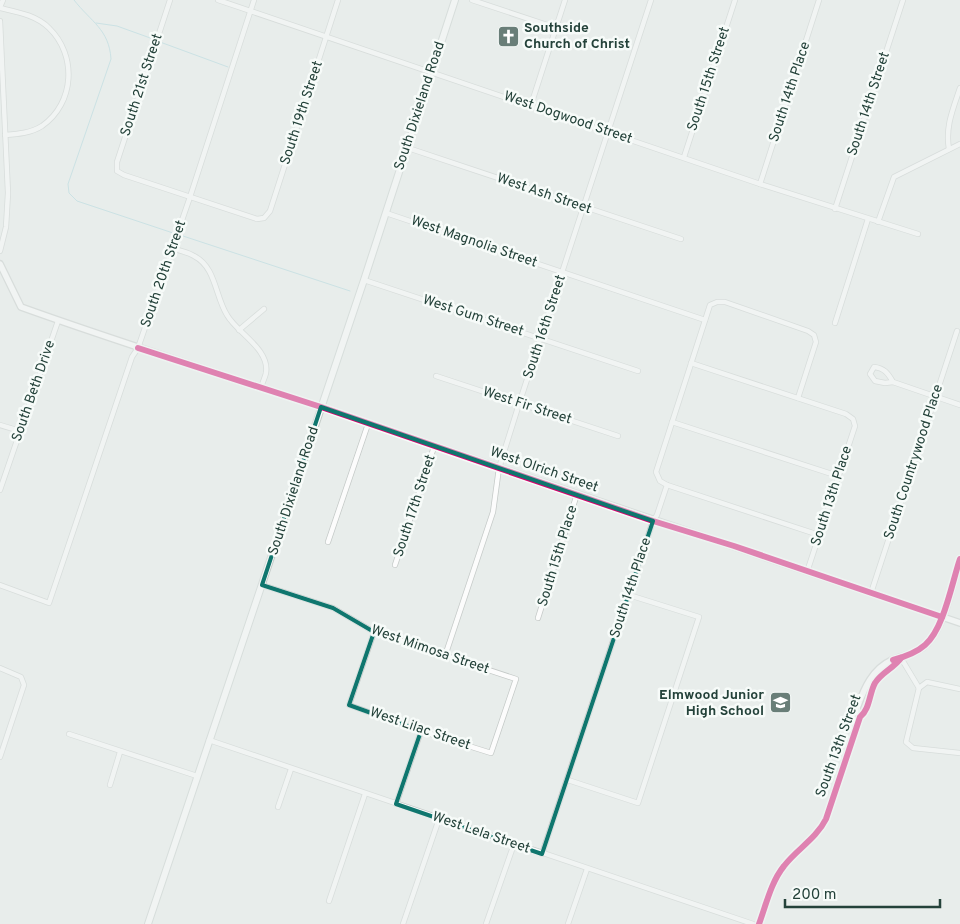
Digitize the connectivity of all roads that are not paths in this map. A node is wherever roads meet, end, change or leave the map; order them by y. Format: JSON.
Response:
{"nodes":[{"id":1,"x":3,"y":0,"type":"edge"},
{"id":2,"x":170,"y":0,"type":"edge"},
{"id":3,"x":218,"y":0,"type":"edge"},
{"id":4,"x":254,"y":0,"type":"edge"},
{"id":5,"x":338,"y":0,"type":"edge"},
{"id":6,"x":455,"y":0,"type":"edge"},
{"id":7,"x":472,"y":0,"type":"edge"},
{"id":8,"x":565,"y":0,"type":"edge"},
{"id":9,"x":651,"y":0,"type":"edge"},
{"id":10,"x":735,"y":0,"type":"edge"},
{"id":11,"x":819,"y":0,"type":"edge"},
{"id":12,"x":903,"y":0,"type":"edge"},
{"id":13,"x":0,"y":7,"type":"edge"},
{"id":14,"x":250,"y":11,"type":"junction"},
{"id":15,"x":0,"y":22,"type":"edge"},
{"id":16,"x":556,"y":28,"type":"junction"},
{"id":17,"x":327,"y":36,"type":"junction"},
{"id":18,"x":432,"y":71,"type":"junction"},
{"id":19,"x":960,"y":88,"type":"edge"},
{"id":20,"x":531,"y":105,"type":"junction"},
{"id":21,"x":609,"y":132,"type":"junction"},
{"id":22,"x":5,"y":135,"type":"junction"},
{"id":23,"x":960,"y":144,"type":"edge"},
{"id":24,"x":408,"y":148,"type":"junction"},
{"id":25,"x":949,"y":149,"type":"junction"},
{"id":26,"x":684,"y":157,"type":"junction"},
{"id":27,"x":760,"y":184,"type":"junction"},
{"id":28,"x":190,"y":197,"type":"junction"},
{"id":29,"x":584,"y":207,"type":"junction"},
{"id":30,"x":835,"y":209,"type":"junction"},
{"id":31,"x":386,"y":213,"type":"junction"},
{"id":32,"x":868,"y":219,"type":"junction"},
{"id":33,"x":878,"y":222,"type":"junction"},
{"id":34,"x":918,"y":234,"type":"dead end"},
{"id":35,"x":681,"y":239,"type":"dead end"},
{"id":36,"x":172,"y":248,"type":"junction"},
{"id":37,"x":0,"y":251,"type":"edge"},
{"id":38,"x":0,"y":264,"type":"edge"},
{"id":39,"x":562,"y":272,"type":"junction"},
{"id":40,"x":364,"y":280,"type":"junction"},
{"id":41,"x":264,"y":308,"type":"dead end"},
{"id":42,"x":705,"y":320,"type":"junction"},
{"id":43,"x":58,"y":321,"type":"junction"},
{"id":44,"x":835,"y":323,"type":"dead end"},
{"id":45,"x":240,"y":330,"type":"junction"},
{"id":46,"x":957,"y":331,"type":"dead end"},
{"id":47,"x":541,"y":338,"type":"junction"},
{"id":48,"x":138,"y":348,"type":"junction"},
{"id":49,"x":691,"y":363,"type":"junction"},
{"id":50,"x":638,"y":371,"type":"dead end"},
{"id":51,"x":436,"y":376,"type":"dead end"},
{"id":52,"x":893,"y":382,"type":"junction"},
{"id":53,"x":261,"y":388,"type":"junction"},
{"id":54,"x":935,"y":396,"type":"junction"},
{"id":55,"x":798,"y":398,"type":"junction"},
{"id":56,"x":519,"y":404,"type":"junction"},
{"id":57,"x":960,"y":405,"type":"edge"},
{"id":58,"x":321,"y":407,"type":"junction"},
{"id":59,"x":672,"y":422,"type":"junction"},
{"id":60,"x":368,"y":424,"type":"junction"},
{"id":61,"x":0,"y":425,"type":"edge"},
{"id":62,"x":20,"y":431,"type":"junction"},
{"id":63,"x":618,"y":436,"type":"dead end"},
{"id":64,"x":434,"y":447,"type":"junction"},
{"id":65,"x":0,"y":464,"type":"edge"},
{"id":66,"x":8,"y":466,"type":"junction"},
{"id":67,"x":500,"y":468,"type":"junction"},
{"id":68,"x":838,"y":476,"type":"junction"},
{"id":69,"x":667,"y":485,"type":"junction"},
{"id":70,"x":0,"y":490,"type":"edge"},
{"id":71,"x":577,"y":494,"type":"junction"},
{"id":72,"x":653,"y":521,"type":"junction"},
{"id":73,"x":819,"y":536,"type":"junction"},
{"id":74,"x":328,"y":542,"type":"dead end"},
{"id":75,"x":960,"y":559,"type":"edge"},
{"id":76,"x":395,"y":566,"type":"dead end"},
{"id":77,"x":807,"y":572,"type":"junction"},
{"id":78,"x":0,"y":585,"type":"edge"},
{"id":79,"x":262,"y":585,"type":"junction"},
{"id":80,"x":871,"y":593,"type":"junction"},
{"id":81,"x":629,"y":595,"type":"junction"},
{"id":82,"x":942,"y":617,"type":"junction"},
{"id":83,"x":538,"y":618,"type":"dead end"},
{"id":84,"x":960,"y":623,"type":"edge"},
{"id":85,"x":374,"y":632,"type":"junction"},
{"id":86,"x":444,"y":656,"type":"junction"},
{"id":87,"x":901,"y":658,"type":"junction"},
{"id":88,"x":0,"y":668,"type":"edge"},
{"id":89,"x":919,"y":688,"type":"junction"},
{"id":90,"x":960,"y":688,"type":"edge"},
{"id":91,"x":421,"y":731,"type":"junction"},
{"id":92,"x":69,"y":734,"type":"dead end"},
{"id":93,"x":209,"y":740,"type":"junction"},
{"id":94,"x":120,"y":752,"type":"junction"},
{"id":95,"x":491,"y":753,"type":"joint"},
{"id":96,"x":960,"y":753,"type":"edge"},
{"id":97,"x":0,"y":757,"type":"edge"},
{"id":98,"x":291,"y":769,"type":"junction"},
{"id":99,"x":197,"y":776,"type":"junction"},
{"id":100,"x":568,"y":780,"type":"junction"},
{"id":101,"x":110,"y":785,"type":"dead end"},
{"id":102,"x":365,"y":794,"type":"junction"},
{"id":103,"x":396,"y":804,"type":"junction"},
{"id":104,"x":278,"y":807,"type":"dead end"},
{"id":105,"x":439,"y":819,"type":"junction"},
{"id":106,"x":514,"y":844,"type":"junction"},
{"id":107,"x":542,"y":854,"type":"junction"},
{"id":108,"x":587,"y":869,"type":"junction"},
{"id":109,"x":329,"y":901,"type":"dead end"},
{"id":110,"x":148,"y":924,"type":"edge"},
{"id":111,"x":403,"y":924,"type":"edge"},
{"id":112,"x":486,"y":924,"type":"edge"},
{"id":113,"x":568,"y":924,"type":"edge"},
{"id":114,"x":753,"y":924,"type":"edge"},
{"id":115,"x":759,"y":924,"type":"edge"}],
"edges":[{"from":1,"to":13,"type":"street"},
{"from":2,"to":28,"type":"street","name":"South 21st Street"},
{"from":3,"to":14,"type":"street","name":"West Dogwood Street"},
{"from":4,"to":14,"type":"street","name":"South 20th Street"},
{"from":5,"to":17,"type":"street","name":"South 19th Street"},
{"from":6,"to":18,"type":"main road","name":"South Dixieland Road"},
{"from":7,"to":16,"type":"street"},
{"from":8,"to":16,"type":"street"},
{"from":9,"to":21,"type":"street","name":"South 16th Street"},
{"from":10,"to":26,"type":"street","name":"South 15th Street"},
{"from":11,"to":27,"type":"street","name":"South 14th Place"},
{"from":12,"to":30,"type":"street","name":"South 14th Street"},
{"from":13,"to":22,"type":"street"},
{"from":14,"to":17,"type":"street","name":"West Dogwood Street"},
{"from":14,"to":28,"type":"street","name":"South 20th Street"},
{"from":15,"to":22,"type":"street"},
{"from":16,"to":20,"type":"street"},
{"from":17,"to":18,"type":"street","name":"West Dogwood Street"},
{"from":17,"to":28,"type":"street","name":"South 19th Street"},
{"from":18,"to":20,"type":"street","name":"West Dogwood Street"},
{"from":18,"to":24,"type":"main road","name":"South Dixieland Road"},
{"from":19,"to":25,"type":"street"},
{"from":20,"to":21,"type":"street","name":"West Dogwood Street"},
{"from":21,"to":26,"type":"street","name":"West Dogwood Street"},
{"from":21,"to":29,"type":"street","name":"South 16th Street"},
{"from":22,"to":37,"type":"street"},
{"from":23,"to":25,"type":"street"},
{"from":24,"to":29,"type":"street","name":"West Ash Street"},
{"from":24,"to":31,"type":"main road","name":"South Dixieland Road"},
{"from":25,"to":33,"type":"street"},
{"from":26,"to":27,"type":"street","name":"West Dogwood Street"},
{"from":27,"to":30,"type":"street","name":"West Dogwood Street"},
{"from":28,"to":36,"type":"street","name":"South 20th Street"},
{"from":29,"to":35,"type":"street","name":"West Ash Street"},
{"from":29,"to":39,"type":"street","name":"South 16th Street"},
{"from":30,"to":32,"type":"street","name":"West Dogwood Street"},
{"from":31,"to":39,"type":"street","name":"West Magnolia Street"},
{"from":31,"to":40,"type":"main road","name":"South Dixieland Road"},
{"from":32,"to":33,"type":"street","name":"West Dogwood Street"},
{"from":32,"to":44,"type":"street"},
{"from":33,"to":34,"type":"street","name":"West Dogwood Street"},
{"from":36,"to":45,"type":"street"},
{"from":36,"to":48,"type":"street","name":"South 20th Street"},
{"from":38,"to":43,"type":"street","name":"West Olrich Street"},
{"from":39,"to":42,"type":"street","name":"West Magnolia Street"},
{"from":39,"to":47,"type":"street","name":"South 16th Street"},
{"from":40,"to":47,"type":"street","name":"West Gum Street"},
{"from":40,"to":58,"type":"main road","name":"South Dixieland Road"},
{"from":41,"to":45,"type":"street"},
{"from":42,"to":49,"type":"street"},
{"from":42,"to":55,"type":"street"},
{"from":43,"to":48,"type":"street","name":"West Olrich Street"},
{"from":43,"to":62,"type":"street","name":"South Beth Drive"},
{"from":45,"to":53,"type":"street"},
{"from":46,"to":54,"type":"street","name":"South Countrywood Place"},
{"from":47,"to":50,"type":"street","name":"West Gum Street"},
{"from":47,"to":56,"type":"street","name":"South 16th Street"},
{"from":48,"to":53,"type":"street","name":"West Olrich Street"},
{"from":48,"to":78,"type":"street","name":"South 20th Street"},
{"from":49,"to":55,"type":"street"},
{"from":49,"to":59,"type":"street"},
{"from":51,"to":56,"type":"street","name":"West Fir Street"},
{"from":52,"to":52,"type":"street"},
{"from":52,"to":54,"type":"street"},
{"from":53,"to":58,"type":"street","name":"West Olrich Street"},
{"from":54,"to":57,"type":"street"},
{"from":54,"to":80,"type":"street","name":"South Countrywood Place"},
{"from":55,"to":68,"type":"street","name":"South 13th Place"},
{"from":56,"to":63,"type":"street","name":"West Fir Street"},
{"from":56,"to":67,"type":"street","name":"South 16th Street"},
{"from":58,"to":60,"type":"street","name":"West Olrich Street"},
{"from":58,"to":79,"type":"main road","name":"South Dixieland Road"},
{"from":59,"to":68,"type":"street"},
{"from":59,"to":69,"type":"street"},
{"from":60,"to":64,"type":"street","name":"West Olrich Street"},
{"from":60,"to":74,"type":"street"},
{"from":61,"to":62,"type":"street"},
{"from":62,"to":66,"type":"street","name":"South Beth Drive"},
{"from":64,"to":67,"type":"street","name":"West Olrich Street"},
{"from":64,"to":76,"type":"street","name":"South 17th Street"},
{"from":65,"to":66,"type":"street"},
{"from":66,"to":70,"type":"street","name":"South Beth Drive"},
{"from":67,"to":71,"type":"street","name":"West Olrich Street"},
{"from":67,"to":86,"type":"street","name":"South 16th Street"},
{"from":68,"to":73,"type":"street","name":"South 13th Place"},
{"from":69,"to":72,"type":"street","name":"South 14th Place"},
{"from":69,"to":73,"type":"street"},
{"from":71,"to":72,"type":"street","name":"West Olrich Street"},
{"from":71,"to":83,"type":"street","name":"South 15th Place"},
{"from":72,"to":77,"type":"street","name":"West Olrich Street"},
{"from":72,"to":81,"type":"street","name":"South 14th Place"},
{"from":73,"to":77,"type":"street","name":"South 13th Place"},
{"from":75,"to":82,"type":"street","name":"South 13th Street"},
{"from":77,"to":80,"type":"street","name":"West Olrich Street"},
{"from":79,"to":85,"type":"street","name":"West Mimosa Street"},
{"from":79,"to":93,"type":"main road","name":"South Dixieland Road"},
{"from":80,"to":82,"type":"street","name":"West Olrich Street"},
{"from":81,"to":100,"type":"street","name":"South 14th Place"},
{"from":81,"to":100,"type":"street"},
{"from":82,"to":84,"type":"street","name":"West Olrich Street"},
{"from":82,"to":87,"type":"street","name":"South 13th Street"},
{"from":85,"to":86,"type":"street","name":"West Mimosa Street"},
{"from":85,"to":91,"type":"street","name":"West Lilac Street"},
{"from":86,"to":95,"type":"street","name":"West Mimosa Street"},
{"from":87,"to":89,"type":"street"},
{"from":87,"to":115,"type":"street","name":"South 13th Street"},
{"from":88,"to":97,"type":"street"},
{"from":89,"to":90,"type":"street"},
{"from":89,"to":96,"type":"street"},
{"from":91,"to":95,"type":"street","name":"West Lilac Street"},
{"from":91,"to":103,"type":"street"},
{"from":92,"to":94,"type":"street"},
{"from":93,"to":98,"type":"street","name":"West Lela Street"},
{"from":93,"to":99,"type":"main road","name":"South Dixieland Road"},
{"from":94,"to":99,"type":"street"},
{"from":94,"to":101,"type":"street"},
{"from":98,"to":102,"type":"street","name":"West Lela Street"},
{"from":98,"to":104,"type":"street"},
{"from":99,"to":110,"type":"main road","name":"South Dixieland Road"},
{"from":100,"to":107,"type":"street","name":"South 14th Place"},
{"from":102,"to":103,"type":"street","name":"West Lela Street"},
{"from":102,"to":109,"type":"street"},
{"from":103,"to":105,"type":"street","name":"West Lela Street"},
{"from":105,"to":106,"type":"street","name":"West Lela Street"},
{"from":105,"to":111,"type":"street"},
{"from":106,"to":107,"type":"street","name":"West Lela Street"},
{"from":106,"to":112,"type":"street"},
{"from":107,"to":108,"type":"street","name":"West Lela Street"},
{"from":108,"to":113,"type":"street"},
{"from":108,"to":114,"type":"street","name":"West Lela Street"}]}
